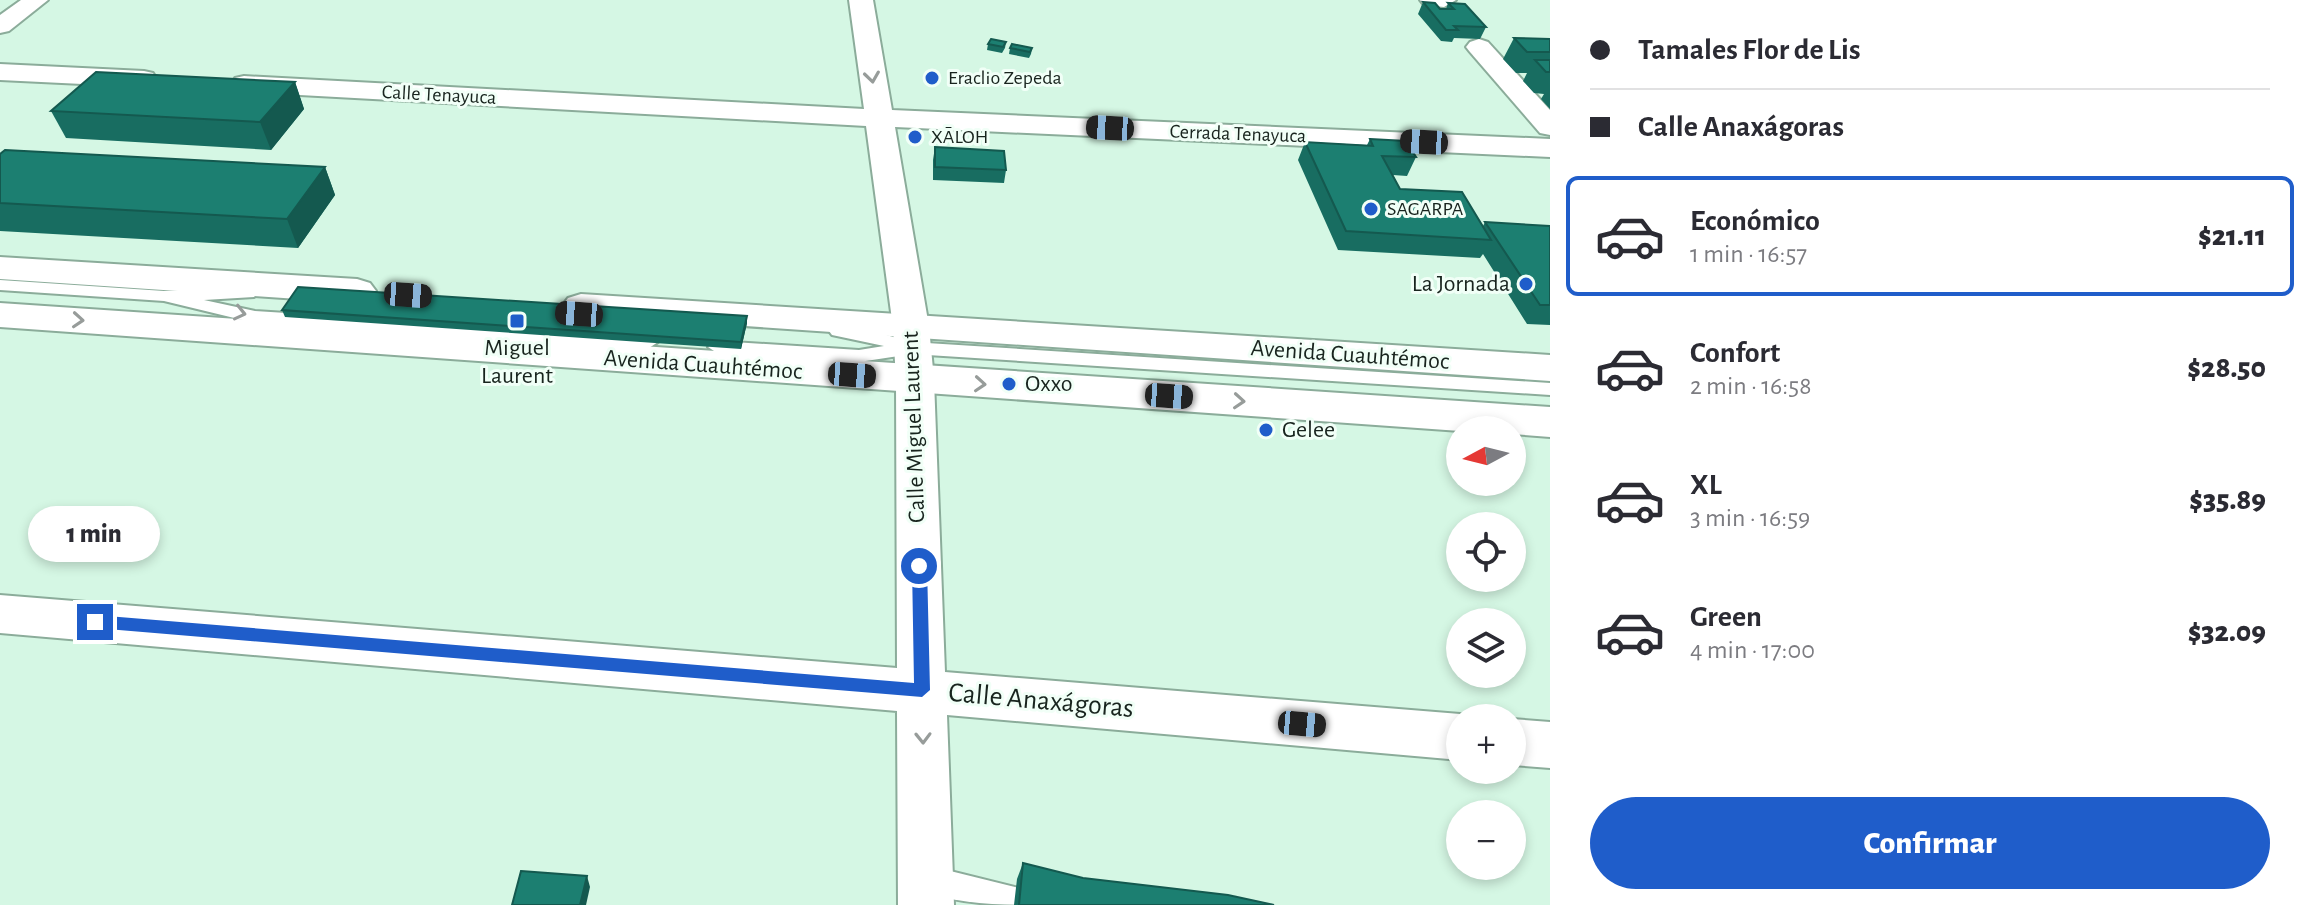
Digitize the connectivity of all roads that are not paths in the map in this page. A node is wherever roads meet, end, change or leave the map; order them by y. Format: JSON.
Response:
{"nodes":[{"id":1,"x":36,"y":0,"type":"edge"},
{"id":2,"x":861,"y":0,"type":"edge"},
{"id":3,"x":1432,"y":0,"type":"edge"},
{"id":4,"x":1444,"y":0,"type":"edge"},
{"id":5,"x":0,"y":26,"type":"edge"},
{"id":6,"x":1479,"y":47,"type":"edge"},
{"id":7,"x":0,"y":72,"type":"edge"},
{"id":8,"x":175,"y":81,"type":"edge"},
{"id":9,"x":223,"y":83,"type":"edge"},
{"id":10,"x":877,"y":118,"type":"junction"},
{"id":11,"x":1550,"y":127,"type":"edge"},
{"id":12,"x":1550,"y":148,"type":"edge"},
{"id":13,"x":0,"y":268,"type":"edge"},
{"id":14,"x":0,"y":285,"type":"edge"},
{"id":15,"x":164,"y":296,"type":"junction"},
{"id":16,"x":381,"y":300,"type":"edge"},
{"id":17,"x":556,"y":312,"type":"edge"},
{"id":18,"x":0,"y":315,"type":"edge"},
{"id":19,"x":913,"y":351,"type":"junction"},
{"id":20,"x":1550,"y":368,"type":"edge"},
{"id":21,"x":1550,"y":389,"type":"edge"},
{"id":22,"x":1550,"y":422,"type":"edge"},
{"id":23,"x":0,"y":614,"type":"edge"},
{"id":24,"x":922,"y":690,"type":"junction"},
{"id":25,"x":1446,"y":736,"type":"edge"},
{"id":26,"x":1526,"y":743,"type":"edge"},
{"id":27,"x":1550,"y":745,"type":"edge"},
{"id":28,"x":926,"y":892,"type":"edge"},
{"id":29,"x":1031,"y":905,"type":"edge"}],
"edges":[{"from":1,"to":5,"type":"street"},
{"from":2,"to":10,"type":"street","name":"Calle Miguel Laurent","one_way":true},
{"from":3,"to":4,"type":"street"},
{"from":6,"to":11,"type":"street"},
{"from":7,"to":8,"type":"street"},
{"from":9,"to":10,"type":"street","name":"Calle Tenayuca"},
{"from":10,"to":12,"type":"street","name":"Cerrada Tenayuca"},
{"from":10,"to":19,"type":"street","name":"Calle Miguel Laurent"},
{"from":13,"to":19,"type":"main road","name":"Avenida Cuauhtémoc"},
{"from":14,"to":15,"type":"lane"},
{"from":15,"to":16,"type":"lane"},
{"from":15,"to":19,"type":"lane","one_way":true},
{"from":17,"to":19,"type":"lane"},
{"from":18,"to":19,"type":"main road","name":"Avenida Cuauhtémoc","one_way":true},
{"from":19,"to":20,"type":"main road","name":"Avenida Cuauhtémoc"},
{"from":19,"to":21,"type":"lane"},
{"from":19,"to":22,"type":"main road","name":"Avenida Cuauhtémoc","one_way":true},
{"from":19,"to":24,"type":"street","name":"Calle Miguel Laurent"},
{"from":23,"to":24,"type":"street","name":"Calle Anaxágoras"},
{"from":24,"to":25,"type":"street","name":"Calle Anaxágoras"},
{"from":24,"to":28,"type":"street","name":"Calle Miguel Laurent","one_way":true},
{"from":26,"to":27,"type":"street"},
{"from":28,"to":29,"type":"lane"}]}
